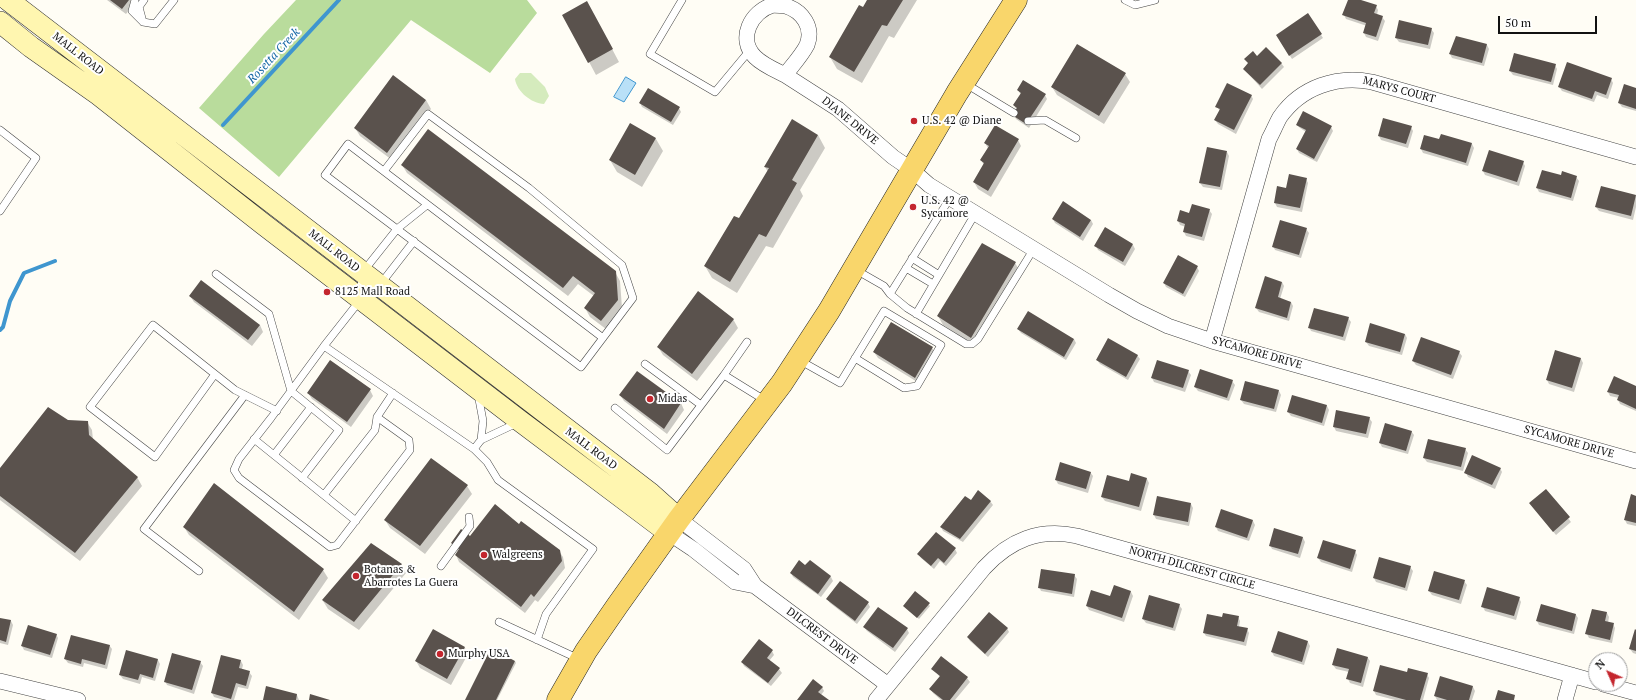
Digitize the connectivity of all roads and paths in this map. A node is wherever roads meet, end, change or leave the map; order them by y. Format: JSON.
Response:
{"nodes":[{"id":1,"x":135,"y":0,"type":"edge"},
{"id":2,"x":144,"y":0,"type":"edge"},
{"id":3,"x":682,"y":0,"type":"edge"},
{"id":4,"x":1016,"y":0,"type":"edge"},
{"id":5,"x":1126,"y":0,"type":"edge"},
{"id":6,"x":1155,"y":0,"type":"edge"},
{"id":7,"x":174,"y":1,"type":"edge"},
{"id":8,"x":773,"y":3,"type":"edge"},
{"id":9,"x":20,"y":4,"type":"edge"},
{"id":10,"x":143,"y":22,"type":"junction"},
{"id":11,"x":4,"y":25,"type":"edge"},
{"id":12,"x":750,"y":50,"type":"junction"},
{"id":13,"x":785,"y":75,"type":"junction"},
{"id":14,"x":964,"y":82,"type":"junction"},
{"id":15,"x":1014,"y":113,"type":"dead end"},
{"id":16,"x":1028,"y":121,"type":"dead end"},
{"id":17,"x":0,"y":130,"type":"edge"},
{"id":18,"x":1076,"y":138,"type":"dead end"},
{"id":19,"x":1636,"y":157,"type":"edge"},
{"id":20,"x":912,"y":170,"type":"junction"},
{"id":21,"x":384,"y":171,"type":"junction"},
{"id":22,"x":950,"y":198,"type":"junction"},
{"id":23,"x":427,"y":205,"type":"junction"},
{"id":24,"x":0,"y":211,"type":"edge"},
{"id":25,"x":975,"y":214,"type":"junction"},
{"id":26,"x":398,"y":229,"type":"junction"},
{"id":27,"x":414,"y":241,"type":"junction"},
{"id":28,"x":1033,"y":250,"type":"junction"},
{"id":29,"x":912,"y":258,"type":"junction"},
{"id":30,"x":906,"y":268,"type":"junction"},
{"id":31,"x":854,"y":269,"type":"junction"},
{"id":32,"x":362,"y":273,"type":"junction"},
{"id":33,"x":216,"y":274,"type":"dead end"},
{"id":34,"x":939,"y":275,"type":"junction"},
{"id":35,"x":933,"y":284,"type":"junction"},
{"id":36,"x":379,"y":286,"type":"junction"},
{"id":37,"x":890,"y":294,"type":"junction"},
{"id":38,"x":361,"y":299,"type":"junction"},
{"id":39,"x":916,"y":314,"type":"junction"},
{"id":40,"x":603,"y":338,"type":"junction"},
{"id":41,"x":1212,"y":341,"type":"junction"},
{"id":42,"x":747,"y":342,"type":"dead end"},
{"id":43,"x":324,"y":346,"type":"junction"},
{"id":44,"x":855,"y":358,"type":"junction"},
{"id":45,"x":798,"y":359,"type":"junction"},
{"id":46,"x":646,"y":364,"type":"dead end"},
{"id":47,"x":215,"y":374,"type":"junction"},
{"id":48,"x":724,"y":375,"type":"junction"},
{"id":49,"x":477,"y":389,"type":"junction"},
{"id":50,"x":291,"y":392,"type":"junction"},
{"id":51,"x":393,"y":393,"type":"junction"},
{"id":52,"x":245,"y":395,"type":"junction"},
{"id":53,"x":768,"y":402,"type":"junction"},
{"id":54,"x":701,"y":405,"type":"junction"},
{"id":55,"x":311,"y":407,"type":"junction"},
{"id":56,"x":615,"y":408,"type":"dead end"},
{"id":57,"x":277,"y":410,"type":"junction"},
{"id":58,"x":377,"y":417,"type":"junction"},
{"id":59,"x":520,"y":422,"type":"junction"},
{"id":60,"x":254,"y":439,"type":"junction"},
{"id":61,"x":481,"y":440,"type":"junction"},
{"id":62,"x":474,"y":449,"type":"junction"},
{"id":63,"x":274,"y":455,"type":"junction"},
{"id":64,"x":1636,"y":461,"type":"edge"},
{"id":65,"x":302,"y":478,"type":"junction"},
{"id":66,"x":324,"y":495,"type":"junction"},
{"id":67,"x":469,"y":517,"type":"dead end"},
{"id":68,"x":356,"y":521,"type":"junction"},
{"id":69,"x":674,"y":526,"type":"junction"},
{"id":70,"x":441,"y":566,"type":"dead end"},
{"id":71,"x":199,"y":571,"type":"dead end"},
{"id":72,"x":499,"y":622,"type":"dead end"},
{"id":73,"x":538,"y":640,"type":"junction"},
{"id":74,"x":581,"y":660,"type":"junction"},
{"id":75,"x":1572,"y":675,"type":"junction"},
{"id":76,"x":1588,"y":680,"type":"edge"},
{"id":77,"x":0,"y":681,"type":"edge"},
{"id":78,"x":888,"y":685,"type":"junction"},
{"id":79,"x":78,"y":700,"type":"edge"},
{"id":80,"x":558,"y":700,"type":"edge"},
{"id":81,"x":876,"y":700,"type":"edge"},
{"id":82,"x":1565,"y":700,"type":"edge"}],
"edges":[{"from":1,"to":10,"type":"lane"},
{"from":2,"to":10,"type":"lane"},
{"from":3,"to":12,"type":"lane"},
{"from":4,"to":14,"type":"main road"},
{"from":5,"to":6,"type":"lane"},
{"from":7,"to":10,"type":"lane"},
{"from":8,"to":12,"type":"street"},
{"from":8,"to":13,"type":"street"},
{"from":9,"to":11,"type":"street"},
{"from":9,"to":32,"type":"main road","name":"MALL ROAD"},
{"from":11,"to":38,"type":"main road","name":"MALL ROAD"},
{"from":12,"to":13,"type":"street","name":"DIANE DRIVE"},
{"from":13,"to":20,"type":"street","name":"DIANE DRIVE"},
{"from":14,"to":15,"type":"lane"},
{"from":14,"to":20,"type":"main road"},
{"from":16,"to":18,"type":"lane"},
{"from":17,"to":24,"type":"lane"},
{"from":19,"to":41,"type":"street","name":"MARYS COURT"},
{"from":20,"to":22,"type":"street","name":"SYCAMORE DRIVE"},
{"from":20,"to":31,"type":"main road"},
{"from":21,"to":23,"type":"lane"},
{"from":21,"to":26,"type":"lane"},
{"from":21,"to":40,"type":"lane"},
{"from":22,"to":25,"type":"street","name":"SYCAMORE DRIVE"},
{"from":22,"to":29,"type":"lane"},
{"from":23,"to":26,"type":"lane"},
{"from":23,"to":40,"type":"lane"},
{"from":25,"to":28,"type":"street","name":"SYCAMORE DRIVE"},
{"from":25,"to":34,"type":"lane"},
{"from":26,"to":27,"type":"lane"},
{"from":26,"to":32,"type":"lane"},
{"from":27,"to":36,"type":"lane"},
{"from":27,"to":40,"type":"lane"},
{"from":28,"to":39,"type":"lane"},
{"from":28,"to":41,"type":"street","name":"SYCAMORE DRIVE"},
{"from":29,"to":30,"type":"lane"},
{"from":29,"to":34,"type":"lane"},
{"from":30,"to":35,"type":"lane"},
{"from":30,"to":37,"type":"lane"},
{"from":31,"to":37,"type":"lane"},
{"from":31,"to":45,"type":"main road"},
{"from":32,"to":36,"type":"main road","name":"MALL ROAD"},
{"from":32,"to":38,"type":"lane"},
{"from":33,"to":50,"type":"lane"},
{"from":34,"to":35,"type":"lane"},
{"from":35,"to":39,"type":"lane"},
{"from":36,"to":38,"type":"lane"},
{"from":36,"to":69,"type":"main road","name":"MALL ROAD"},
{"from":37,"to":39,"type":"lane"},
{"from":38,"to":43,"type":"lane"},
{"from":38,"to":49,"type":"main road","name":"MALL ROAD"},
{"from":41,"to":64,"type":"street","name":"SYCAMORE DRIVE"},
{"from":42,"to":48,"type":"lane"},
{"from":43,"to":50,"type":"lane"},
{"from":43,"to":51,"type":"lane"},
{"from":44,"to":44,"type":"lane"},
{"from":44,"to":45,"type":"lane"},
{"from":45,"to":53,"type":"main road"},
{"from":46,"to":54,"type":"lane"},
{"from":47,"to":47,"type":"lane"},
{"from":47,"to":52,"type":"lane"},
{"from":48,"to":53,"type":"lane"},
{"from":48,"to":54,"type":"lane"},
{"from":49,"to":59,"type":"main road","name":"MALL ROAD"},
{"from":49,"to":61,"type":"lane"},
{"from":50,"to":55,"type":"lane"},
{"from":50,"to":57,"type":"lane"},
{"from":51,"to":58,"type":"lane"},
{"from":51,"to":62,"type":"lane"},
{"from":52,"to":57,"type":"lane"},
{"from":52,"to":71,"type":"lane"},
{"from":53,"to":69,"type":"main road"},
{"from":54,"to":56,"type":"lane"},
{"from":55,"to":63,"type":"lane"},
{"from":55,"to":65,"type":"lane"},
{"from":57,"to":60,"type":"lane"},
{"from":58,"to":66,"type":"lane"},
{"from":58,"to":68,"type":"lane"},
{"from":59,"to":61,"type":"lane"},
{"from":59,"to":69,"type":"main road","name":"MALL ROAD"},
{"from":60,"to":63,"type":"lane"},
{"from":60,"to":68,"type":"lane"},
{"from":61,"to":62,"type":"lane"},
{"from":62,"to":73,"type":"lane"},
{"from":63,"to":65,"type":"lane"},
{"from":65,"to":66,"type":"lane"},
{"from":66,"to":68,"type":"lane"},
{"from":67,"to":70,"type":"lane"},
{"from":69,"to":74,"type":"main road"},
{"from":69,"to":78,"type":"street","name":"DILCREST DRIVE"},
{"from":72,"to":73,"type":"lane"},
{"from":73,"to":74,"type":"lane"},
{"from":74,"to":80,"type":"main road"},
{"from":75,"to":76,"type":"street","name":"NORTH DILCREST CIRCLE"},
{"from":75,"to":78,"type":"street","name":"NORTH DILCREST CIRCLE"},
{"from":75,"to":82,"type":"street"},
{"from":77,"to":79,"type":"street"},
{"from":78,"to":81,"type":"street","name":"NORTH DILCREST CIRCLE"}]}
